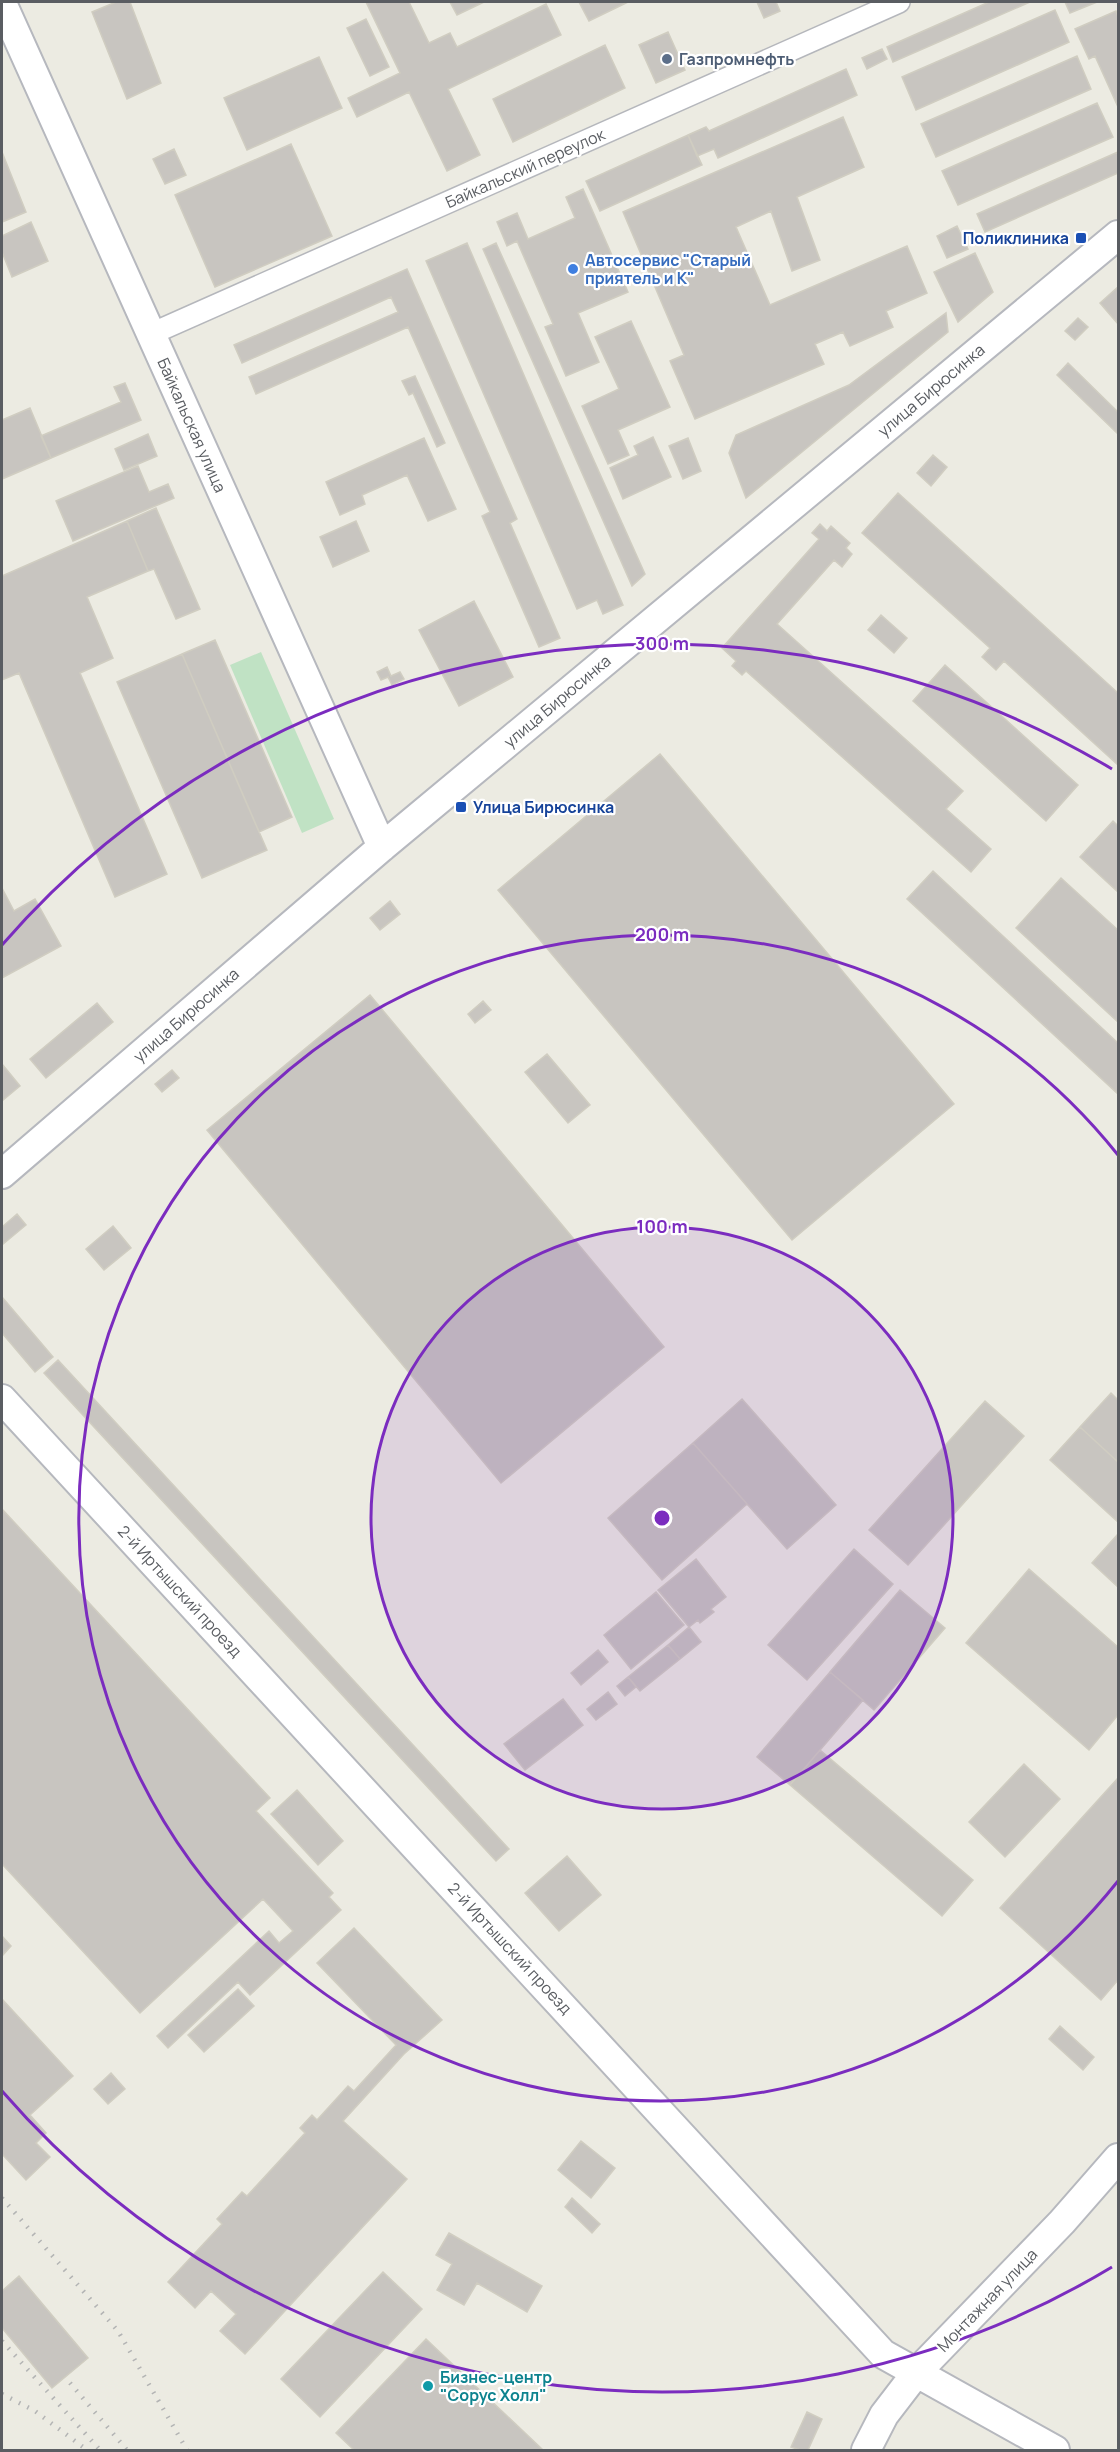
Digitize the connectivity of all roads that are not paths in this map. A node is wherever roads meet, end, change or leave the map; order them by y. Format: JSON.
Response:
{"nodes":[{"id":1,"x":899,"y":2,"type":"edge"},
{"id":2,"x":2,"y":3,"type":"edge"},
{"id":3,"x":1119,"y":235,"type":"edge"},
{"id":4,"x":151,"y":334,"type":"junction"},
{"id":5,"x":382,"y":847,"type":"junction"},
{"id":6,"x":2,"y":1174,"type":"edge"},
{"id":7,"x":2,"y":1399,"type":"edge"},
{"id":8,"x":1119,"y":2158,"type":"edge"},
{"id":9,"x":917,"y":2372,"type":"junction"},
{"id":10,"x":866,"y":2451,"type":"edge"},
{"id":11,"x":1055,"y":2451,"type":"edge"}],
"edges":[{"from":1,"to":4,"type":"street","name":"Байкальский переулок"},
{"from":2,"to":4,"type":"main road","name":"Байкальская улица"},
{"from":3,"to":5,"type":"main road","name":"улица Бирюсинка"},
{"from":4,"to":5,"type":"main road","name":"Байкальская улица"},
{"from":5,"to":6,"type":"main road","name":"улица Бирюсинка"},
{"from":7,"to":9,"type":"main road","name":"2-й Иртышский проезд"},
{"from":8,"to":9,"type":"main road","name":"Монтажная улица"},
{"from":9,"to":10,"type":"main road","name":"Монтажная улица"},
{"from":9,"to":11,"type":"main road","name":"2-й Иртышский проезд"}]}
